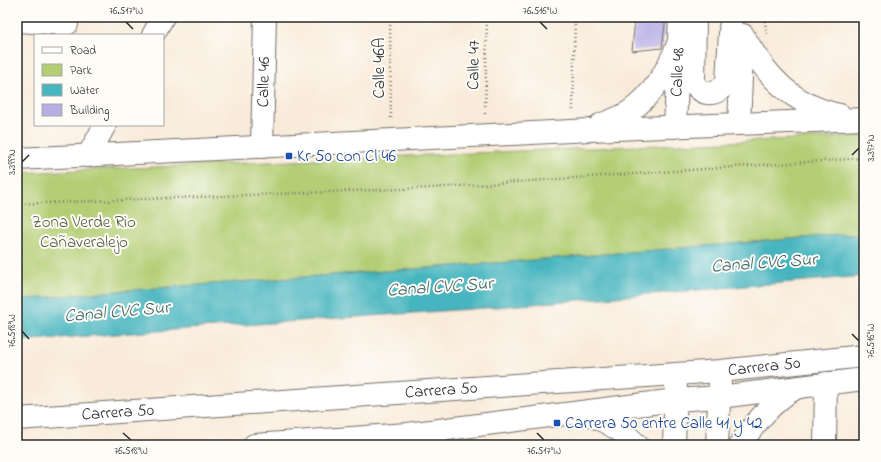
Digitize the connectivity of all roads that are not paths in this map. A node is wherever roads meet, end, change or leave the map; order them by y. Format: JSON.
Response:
{"nodes":[{"id":1,"x":163,"y":17,"type":"edge"},
{"id":2,"x":265,"y":17,"type":"edge"},
{"id":3,"x":680,"y":17,"type":"edge"},
{"id":4,"x":695,"y":17,"type":"edge"},
{"id":5,"x":17,"y":21,"type":"edge"},
{"id":6,"x":739,"y":23,"type":"edge"},
{"id":7,"x":67,"y":24,"type":"dead end"},
{"id":8,"x":154,"y":34,"type":"edge"},
{"id":9,"x":678,"y":44,"type":"junction"},
{"id":10,"x":861,"y":119,"type":"edge"},
{"id":11,"x":739,"y":124,"type":"junction"},
{"id":12,"x":104,"y":126,"type":"edge"},
{"id":13,"x":675,"y":127,"type":"junction"},
{"id":14,"x":590,"y":130,"type":"junction"},
{"id":15,"x":262,"y":147,"type":"junction"},
{"id":16,"x":88,"y":156,"type":"junction"},
{"id":17,"x":17,"y":159,"type":"edge"},
{"id":18,"x":864,"y":356,"type":"edge"},
{"id":19,"x":720,"y":371,"type":"junction"},
{"id":20,"x":676,"y":373,"type":"junction"},
{"id":21,"x":864,"y":379,"type":"edge"},
{"id":22,"x":826,"y":383,"type":"junction"},
{"id":23,"x":802,"y":386,"type":"junction"},
{"id":24,"x":719,"y":398,"type":"junction"},
{"id":25,"x":676,"y":400,"type":"junction"},
{"id":26,"x":582,"y":412,"type":"junction"},
{"id":27,"x":17,"y":419,"type":"edge"},
{"id":28,"x":674,"y":437,"type":"edge"},
{"id":29,"x":718,"y":437,"type":"edge"},
{"id":30,"x":407,"y":439,"type":"edge"},
{"id":31,"x":304,"y":443,"type":"edge"},
{"id":32,"x":254,"y":445,"type":"edge"},
{"id":33,"x":637,"y":445,"type":"edge"},
{"id":34,"x":740,"y":445,"type":"edge"},
{"id":35,"x":825,"y":445,"type":"edge"}],
"edges":[{"from":1,"to":8,"type":"street"},
{"from":2,"to":15,"type":"street","name":"Calle 46"},
{"from":3,"to":9,"type":"street","name":"Calle 48"},
{"from":4,"to":6,"type":"street"},
{"from":5,"to":7,"type":"street"},
{"from":6,"to":10,"type":"street"},
{"from":6,"to":11,"type":"street"},
{"from":9,"to":13,"type":"street","name":"Calle 48"},
{"from":9,"to":14,"type":"street"},
{"from":10,"to":11,"type":"street"},
{"from":11,"to":13,"type":"street"},
{"from":12,"to":16,"type":"street"},
{"from":13,"to":14,"type":"street"},
{"from":14,"to":15,"type":"street"},
{"from":15,"to":16,"type":"street"},
{"from":16,"to":17,"type":"street"},
{"from":18,"to":19,"type":"street","name":"Carrera 50"},
{"from":19,"to":20,"type":"street","name":"Carrera 50"},
{"from":19,"to":24,"type":"street"},
{"from":20,"to":25,"type":"street"},
{"from":20,"to":27,"type":"street","name":"Carrera 50"},
{"from":21,"to":22,"type":"street","name":"Carrera 50"},
{"from":22,"to":23,"type":"street","name":"Carrera 50"},
{"from":22,"to":35,"type":"street"},
{"from":23,"to":24,"type":"street","name":"Carrera 50"},
{"from":23,"to":34,"type":"street"},
{"from":24,"to":25,"type":"street","name":"Carrera 50"},
{"from":24,"to":29,"type":"street"},
{"from":25,"to":26,"type":"street","name":"Carrera 50"},
{"from":25,"to":28,"type":"street"},
{"from":26,"to":30,"type":"street","name":"Carrera 50"},
{"from":26,"to":33,"type":"street"},
{"from":28,"to":29,"type":"street"},
{"from":30,"to":31,"type":"street","name":"Carrera 50"},
{"from":31,"to":32,"type":"street","name":"Carrera 50"}]}
